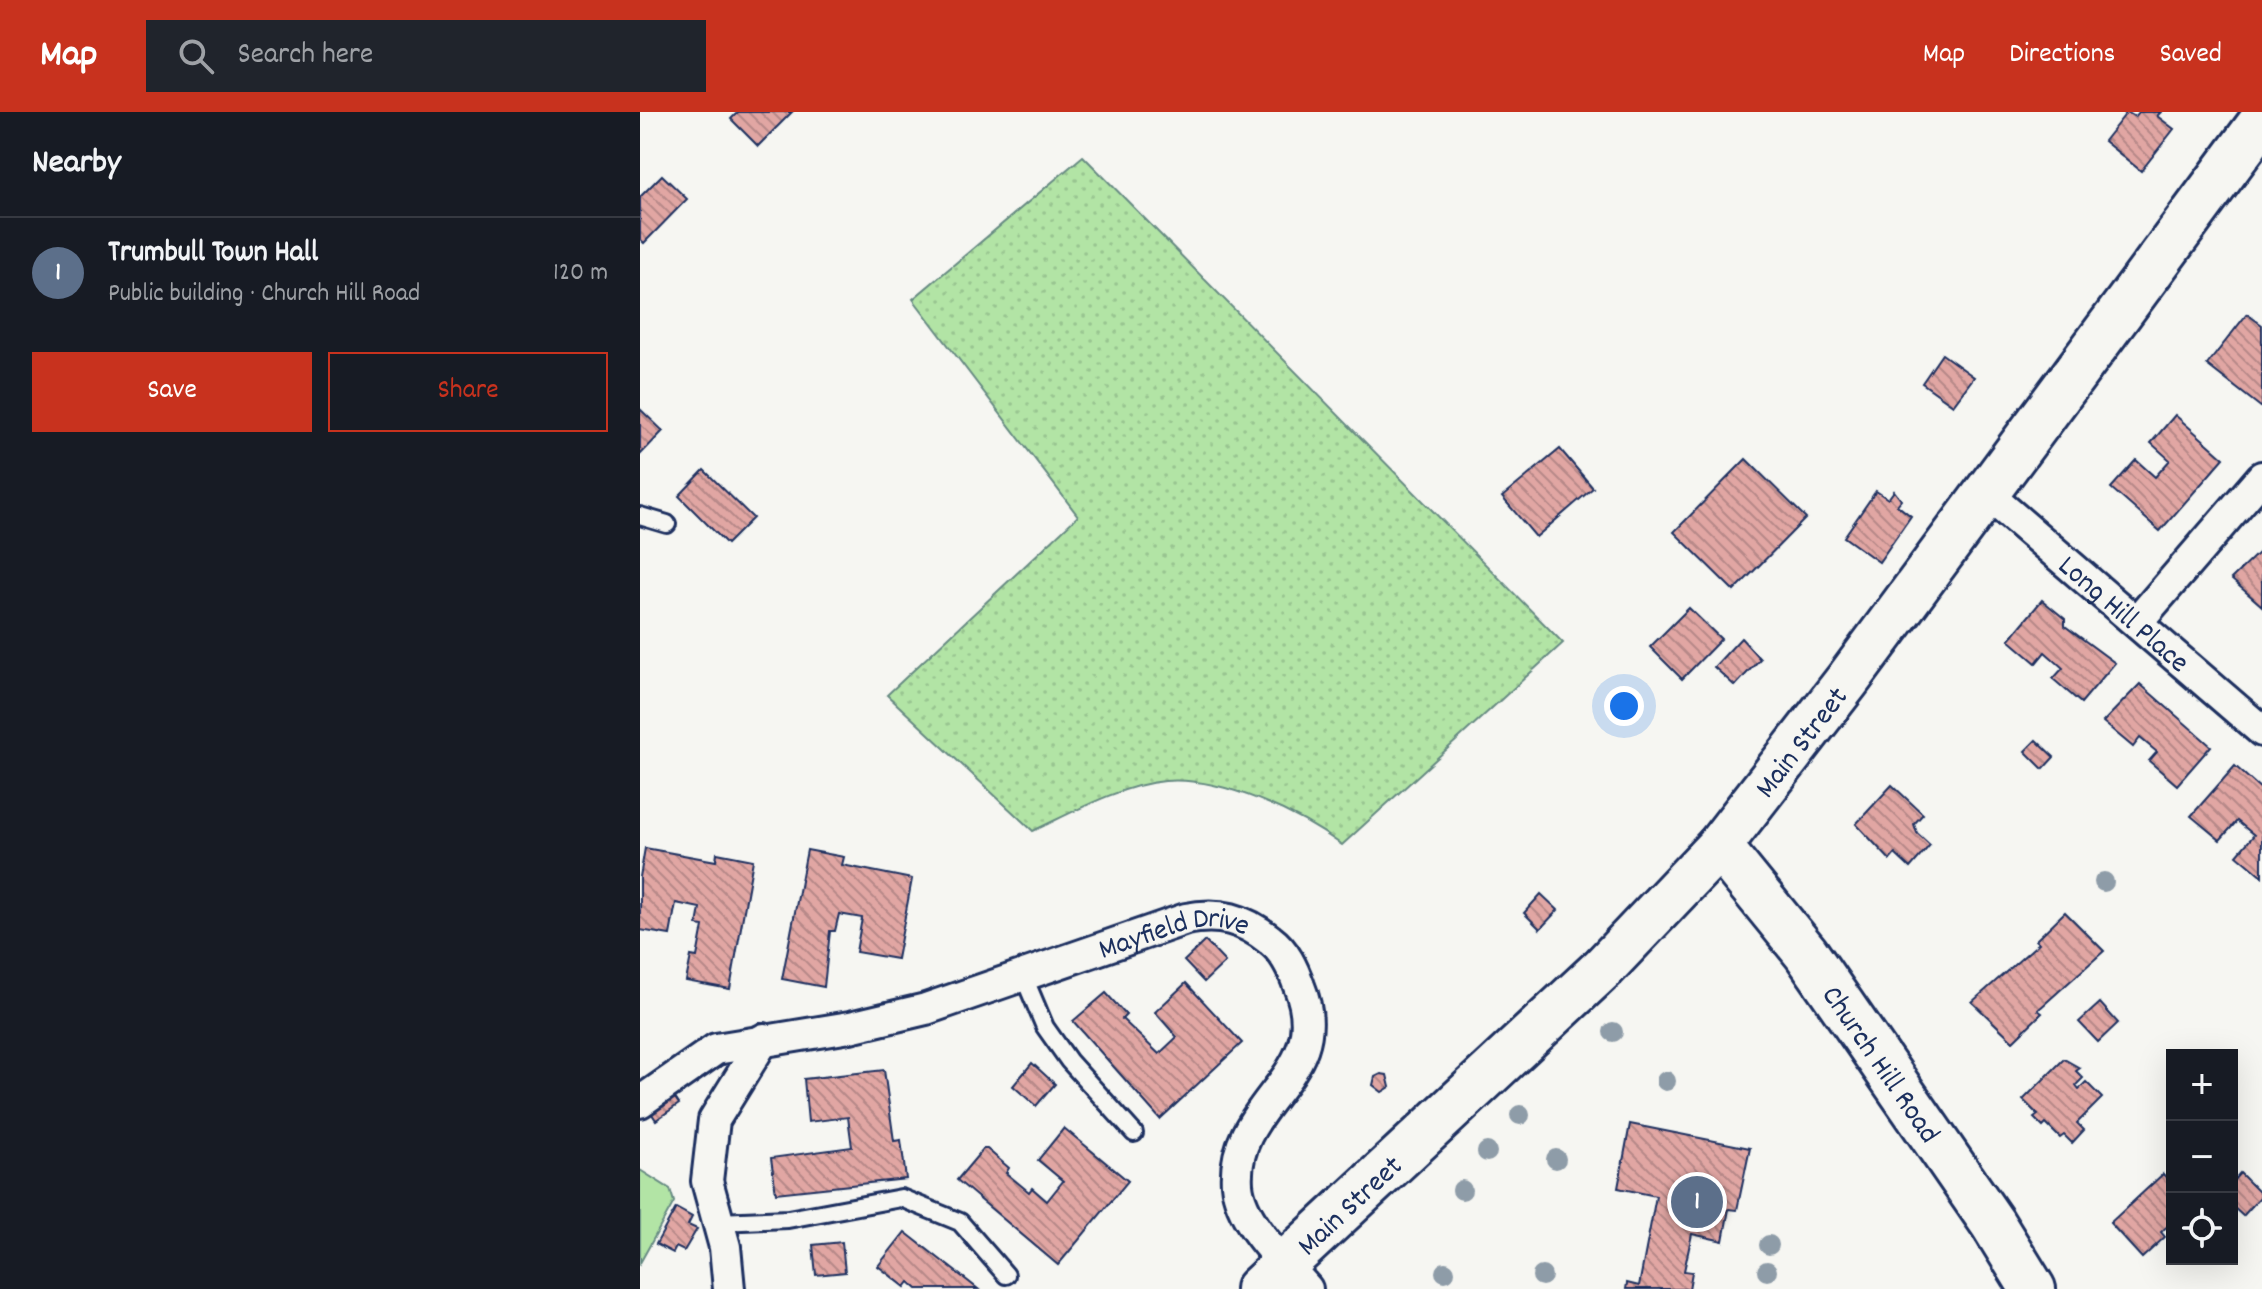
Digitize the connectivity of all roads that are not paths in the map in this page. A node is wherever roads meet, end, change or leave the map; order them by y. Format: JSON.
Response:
{"nodes":[{"id":1,"x":2262,"y":121,"type":"edge"},
{"id":2,"x":2262,"y":477,"type":"edge"},
{"id":3,"x":1987,"y":494,"type":"junction"},
{"id":4,"x":640,"y":516,"type":"edge"},
{"id":5,"x":667,"y":524,"type":"dead end"},
{"id":6,"x":2137,"y":622,"type":"junction"},
{"id":7,"x":2262,"y":731,"type":"edge"},
{"id":8,"x":1719,"y":846,"type":"junction"},
{"id":9,"x":1024,"y":977,"type":"junction"},
{"id":10,"x":764,"y":1039,"type":"junction"},
{"id":11,"x":640,"y":1102,"type":"edge"},
{"id":12,"x":1134,"y":1133,"type":"dead end"},
{"id":13,"x":718,"y":1222,"type":"junction"},
{"id":14,"x":1006,"y":1275,"type":"dead end"},
{"id":15,"x":1283,"y":1280,"type":"edge"},
{"id":16,"x":729,"y":1289,"type":"edge"},
{"id":17,"x":2033,"y":1289,"type":"edge"}],
"edges":[{"from":1,"to":3,"type":"main road","name":"Main Street"},
{"from":2,"to":6,"type":"street"},
{"from":3,"to":6,"type":"street","name":"Long Hill Place"},
{"from":3,"to":8,"type":"main road","name":"Main Street"},
{"from":4,"to":5,"type":"lane"},
{"from":6,"to":7,"type":"street","name":"Long Hill Place"},
{"from":8,"to":15,"type":"main road","name":"Main Street"},
{"from":8,"to":17,"type":"main road","name":"Church Hill Road"},
{"from":9,"to":10,"type":"street","name":"Mayfield Drive"},
{"from":9,"to":12,"type":"lane"},
{"from":9,"to":15,"type":"street","name":"Mayfield Drive"},
{"from":10,"to":11,"type":"street","name":"Mayfield Drive"},
{"from":10,"to":13,"type":"street"},
{"from":13,"to":14,"type":"lane"},
{"from":13,"to":16,"type":"street"}]}
